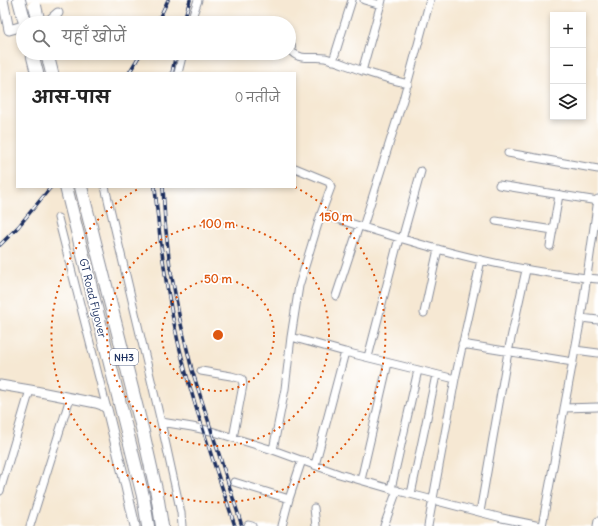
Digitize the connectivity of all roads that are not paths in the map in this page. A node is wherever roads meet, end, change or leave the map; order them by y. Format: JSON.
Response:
{"nodes":[{"id":1,"x":3,"y":0,"type":"edge"},
{"id":2,"x":198,"y":0,"type":"edge"},
{"id":3,"x":352,"y":0,"type":"edge"},
{"id":4,"x":364,"y":0,"type":"edge"},
{"id":5,"x":430,"y":0,"type":"edge"},
{"id":6,"x":34,"y":3,"type":"edge"},
{"id":7,"x":382,"y":3,"type":"edge"},
{"id":8,"x":20,"y":4,"type":"edge"},
{"id":9,"x":58,"y":13,"type":"dead end"},
{"id":10,"x":23,"y":16,"type":"edge"},
{"id":11,"x":37,"y":16,"type":"edge"},
{"id":12,"x":55,"y":16,"type":"edge"},
{"id":13,"x":192,"y":16,"type":"edge"},
{"id":14,"x":16,"y":27,"type":"edge"},
{"id":15,"x":4,"y":30,"type":"edge"},
{"id":16,"x":0,"y":34,"type":"edge"},
{"id":17,"x":296,"y":55,"type":"edge"},
{"id":18,"x":34,"y":60,"type":"edge"},
{"id":19,"x":49,"y":60,"type":"edge"},
{"id":20,"x":181,"y":60,"type":"edge"},
{"id":21,"x":333,"y":60,"type":"junction"},
{"id":22,"x":362,"y":71,"type":"junction"},
{"id":23,"x":37,"y":72,"type":"edge"},
{"id":24,"x":52,"y":72,"type":"edge"},
{"id":25,"x":178,"y":72,"type":"edge"},
{"id":26,"x":408,"y":84,"type":"junction"},
{"id":27,"x":508,"y":153,"type":"dead end"},
{"id":28,"x":296,"y":168,"type":"edge"},
{"id":29,"x":598,"y":169,"type":"edge"},
{"id":30,"x":421,"y":172,"type":"dead end"},
{"id":31,"x":499,"y":185,"type":"dead end"},
{"id":32,"x":66,"y":188,"type":"edge"},
{"id":33,"x":81,"y":188,"type":"edge"},
{"id":34,"x":105,"y":188,"type":"edge"},
{"id":35,"x":559,"y":195,"type":"junction"},
{"id":36,"x":598,"y":201,"type":"edge"},
{"id":37,"x":321,"y":214,"type":"junction"},
{"id":38,"x":58,"y":218,"type":"dead end"},
{"id":39,"x":496,"y":221,"type":"dead end"},
{"id":40,"x":361,"y":226,"type":"junction"},
{"id":41,"x":553,"y":230,"type":"junction"},
{"id":42,"x":401,"y":238,"type":"junction"},
{"id":43,"x":550,"y":246,"type":"dead end"},
{"id":44,"x":438,"y":249,"type":"junction"},
{"id":45,"x":480,"y":260,"type":"junction"},
{"id":46,"x":526,"y":270,"type":"junction"},
{"id":47,"x":587,"y":278,"type":"junction"},
{"id":48,"x":598,"y":279,"type":"edge"},
{"id":49,"x":336,"y":296,"type":"dead end"},
{"id":50,"x":424,"y":313,"type":"dead end"},
{"id":51,"x":581,"y":318,"type":"junction"},
{"id":52,"x":598,"y":320,"type":"edge"},
{"id":53,"x":291,"y":337,"type":"junction"},
{"id":54,"x":462,"y":344,"type":"junction"},
{"id":55,"x":575,"y":350,"type":"junction"},
{"id":56,"x":345,"y":352,"type":"junction"},
{"id":57,"x":508,"y":352,"type":"junction"},
{"id":58,"x":598,"y":353,"type":"edge"},
{"id":59,"x":368,"y":357,"type":"junction"},
{"id":60,"x":573,"y":362,"type":"junction"},
{"id":61,"x":388,"y":363,"type":"junction"},
{"id":62,"x":418,"y":370,"type":"junction"},
{"id":63,"x":201,"y":372,"type":"dead end"},
{"id":64,"x":436,"y":375,"type":"junction"},
{"id":65,"x":455,"y":379,"type":"junction"},
{"id":66,"x":0,"y":385,"type":"edge"},
{"id":67,"x":30,"y":390,"type":"junction"},
{"id":68,"x":70,"y":398,"type":"junction"},
{"id":69,"x":598,"y":407,"type":"edge"},
{"id":70,"x":564,"y":408,"type":"junction"},
{"id":71,"x":107,"y":409,"type":"junction"},
{"id":72,"x":161,"y":422,"type":"junction"},
{"id":73,"x":233,"y":438,"type":"junction"},
{"id":74,"x":273,"y":450,"type":"junction"},
{"id":75,"x":302,"y":460,"type":"junction"},
{"id":76,"x":315,"y":465,"type":"junction"},
{"id":77,"x":2,"y":479,"type":"edge"},
{"id":78,"x":361,"y":480,"type":"junction"},
{"id":79,"x":234,"y":482,"type":"dead end"},
{"id":80,"x":394,"y":489,"type":"junction"},
{"id":81,"x":0,"y":492,"type":"edge"},
{"id":82,"x":411,"y":494,"type":"junction"},
{"id":83,"x":433,"y":499,"type":"junction"},
{"id":84,"x":289,"y":500,"type":"junction"},
{"id":85,"x":314,"y":508,"type":"dead end"},
{"id":86,"x":480,"y":512,"type":"junction"},
{"id":87,"x":598,"y":521,"type":"edge"},
{"id":88,"x":30,"y":526,"type":"edge"},
{"id":89,"x":135,"y":526,"type":"edge"},
{"id":90,"x":148,"y":526,"type":"edge"},
{"id":91,"x":162,"y":526,"type":"edge"},
{"id":92,"x":182,"y":526,"type":"edge"},
{"id":93,"x":282,"y":526,"type":"edge"},
{"id":94,"x":316,"y":526,"type":"edge"},
{"id":95,"x":384,"y":526,"type":"edge"},
{"id":96,"x":428,"y":526,"type":"edge"},
{"id":97,"x":541,"y":526,"type":"edge"},
{"id":98,"x":597,"y":526,"type":"edge"}],
"edges":[{"from":1,"to":15,"type":"street"},
{"from":2,"to":13,"type":"street"},
{"from":3,"to":21,"type":"street"},
{"from":4,"to":7,"type":"street"},
{"from":5,"to":26,"type":"street"},
{"from":6,"to":11,"type":"highway","bridge":true},
{"from":7,"to":22,"type":"street"},
{"from":8,"to":10,"type":"highway"},
{"from":9,"to":12,"type":"street"},
{"from":14,"to":15,"type":"street"},
{"from":15,"to":16,"type":"street"},
{"from":17,"to":21,"type":"street"},
{"from":18,"to":23,"type":"highway"},
{"from":19,"to":24,"type":"highway"},
{"from":20,"to":25,"type":"street"},
{"from":21,"to":22,"type":"street"},
{"from":22,"to":26,"type":"street"},
{"from":26,"to":40,"type":"street"},
{"from":27,"to":29,"type":"street"},
{"from":28,"to":37,"type":"street"},
{"from":30,"to":42,"type":"street"},
{"from":31,"to":35,"type":"street"},
{"from":32,"to":90,"type":"highway","name":"GT Road Flyover","number":"NH3"},
{"from":33,"to":91,"type":"highway","name":"GT Road Flyover","number":"NH3"},
{"from":34,"to":72,"type":"street"},
{"from":35,"to":36,"type":"street"},
{"from":35,"to":41,"type":"street"},
{"from":36,"to":47,"type":"street"},
{"from":37,"to":40,"type":"street"},
{"from":37,"to":53,"type":"street"},
{"from":38,"to":71,"type":"street"},
{"from":39,"to":41,"type":"street"},
{"from":40,"to":42,"type":"street"},
{"from":40,"to":49,"type":"street"},
{"from":41,"to":43,"type":"street"},
{"from":42,"to":44,"type":"street"},
{"from":42,"to":59,"type":"street"},
{"from":44,"to":45,"type":"street"},
{"from":44,"to":50,"type":"street"},
{"from":45,"to":46,"type":"street"},
{"from":45,"to":54,"type":"street"},
{"from":46,"to":47,"type":"street"},
{"from":46,"to":57,"type":"street"},
{"from":47,"to":48,"type":"street"},
{"from":47,"to":51,"type":"street"},
{"from":51,"to":52,"type":"street"},
{"from":51,"to":55,"type":"street"},
{"from":53,"to":56,"type":"street"},
{"from":53,"to":74,"type":"street"},
{"from":54,"to":57,"type":"street"},
{"from":54,"to":65,"type":"street"},
{"from":55,"to":58,"type":"street"},
{"from":55,"to":60,"type":"street"},
{"from":56,"to":59,"type":"street"},
{"from":56,"to":76,"type":"street"},
{"from":57,"to":60,"type":"street"},
{"from":57,"to":86,"type":"street"},
{"from":59,"to":61,"type":"street"},
{"from":60,"to":70,"type":"street"},
{"from":61,"to":62,"type":"street"},
{"from":61,"to":78,"type":"street"},
{"from":62,"to":64,"type":"street"},
{"from":62,"to":80,"type":"street"},
{"from":63,"to":73,"type":"street"},
{"from":64,"to":65,"type":"street"},
{"from":64,"to":82,"type":"street"},
{"from":65,"to":83,"type":"street"},
{"from":66,"to":67,"type":"street"},
{"from":67,"to":68,"type":"street"},
{"from":67,"to":77,"type":"street"},
{"from":68,"to":71,"type":"street"},
{"from":68,"to":88,"type":"street"},
{"from":69,"to":70,"type":"street"},
{"from":70,"to":97,"type":"street"},
{"from":71,"to":89,"type":"street"},
{"from":72,"to":73,"type":"street"},
{"from":72,"to":92,"type":"street"},
{"from":73,"to":74,"type":"street"},
{"from":74,"to":75,"type":"street"},
{"from":75,"to":76,"type":"street"},
{"from":75,"to":84,"type":"street"},
{"from":76,"to":78,"type":"street"},
{"from":77,"to":81,"type":"street"},
{"from":78,"to":80,"type":"street"},
{"from":79,"to":84,"type":"street"},
{"from":80,"to":82,"type":"street"},
{"from":80,"to":95,"type":"street"},
{"from":82,"to":83,"type":"street"},
{"from":83,"to":86,"type":"street"},
{"from":83,"to":96,"type":"street"},
{"from":84,"to":93,"type":"street"},
{"from":85,"to":94,"type":"street"},
{"from":86,"to":97,"type":"street"},
{"from":87,"to":98,"type":"street"}]}
